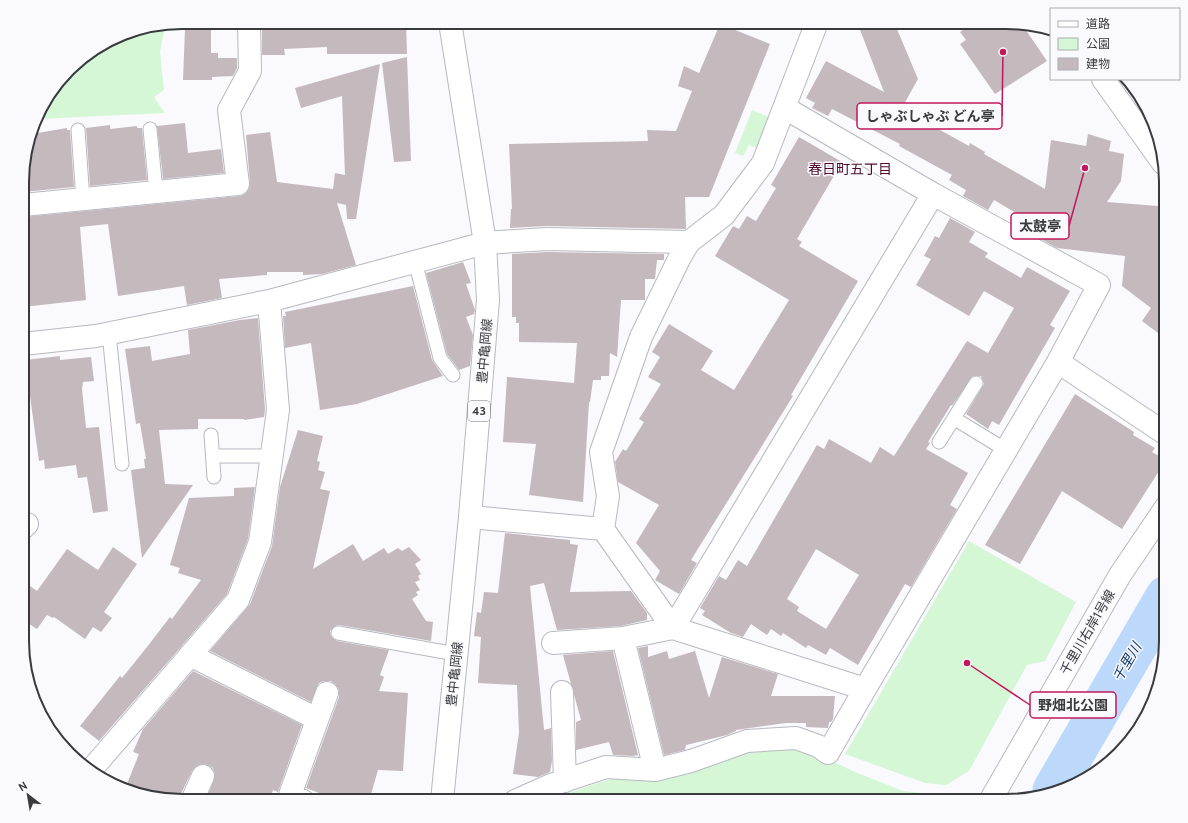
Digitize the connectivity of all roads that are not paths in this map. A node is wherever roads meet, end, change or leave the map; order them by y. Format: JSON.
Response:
{"nodes":[{"id":1,"x":249,"y":29,"type":"edge"},
{"id":2,"x":451,"y":29,"type":"edge"},
{"id":3,"x":814,"y":29,"type":"edge"},
{"id":4,"x":1104,"y":80,"type":"edge"},
{"id":5,"x":785,"y":108,"type":"junction"},
{"id":6,"x":150,"y":129,"type":"dead end"},
{"id":7,"x":78,"y":130,"type":"dead end"},
{"id":8,"x":1156,"y":154,"type":"edge"},
{"id":9,"x":156,"y":192,"type":"junction"},
{"id":10,"x":933,"y":194,"type":"junction"},
{"id":11,"x":83,"y":200,"type":"junction"},
{"id":12,"x":29,"y":204,"type":"edge"},
{"id":13,"x":485,"y":242,"type":"junction"},
{"id":14,"x":689,"y":242,"type":"junction"},
{"id":15,"x":415,"y":261,"type":"junction"},
{"id":16,"x":269,"y":301,"type":"junction"},
{"id":17,"x":109,"y":333,"type":"junction"},
{"id":18,"x":29,"y":343,"type":"edge"},
{"id":19,"x":1058,"y":362,"type":"junction"},
{"id":20,"x":453,"y":375,"type":"dead end"},
{"id":21,"x":976,"y":383,"type":"dead end"},
{"id":22,"x":955,"y":419,"type":"junction"},
{"id":23,"x":1159,"y":429,"type":"edge"},
{"id":24,"x":211,"y":435,"type":"dead end"},
{"id":25,"x":939,"y":442,"type":"dead end"},
{"id":26,"x":1006,"y":450,"type":"junction"},
{"id":27,"x":213,"y":456,"type":"junction"},
{"id":28,"x":272,"y":456,"type":"junction"},
{"id":29,"x":122,"y":464,"type":"dead end"},
{"id":30,"x":214,"y":476,"type":"dead end"},
{"id":31,"x":470,"y":517,"type":"junction"},
{"id":32,"x":1159,"y":518,"type":"edge"},
{"id":33,"x":603,"y":530,"type":"junction"},
{"id":34,"x":673,"y":628,"type":"junction"},
{"id":35,"x":338,"y":632,"type":"dead end"},
{"id":36,"x":623,"y":638,"type":"junction"},
{"id":37,"x":553,"y":643,"type":"dead end"},
{"id":38,"x":456,"y":654,"type":"junction"},
{"id":39,"x":190,"y":655,"type":"junction"},
{"id":40,"x":865,"y":689,"type":"junction"},
{"id":41,"x":562,"y":692,"type":"dead end"},
{"id":42,"x":327,"y":693,"type":"dead end"},
{"id":43,"x":317,"y":719,"type":"junction"},
{"id":44,"x":94,"y":766,"type":"edge"},
{"id":45,"x":655,"y":770,"type":"junction"},
{"id":46,"x":203,"y":776,"type":"dead end"},
{"id":47,"x":565,"y":781,"type":"junction"},
{"id":48,"x":195,"y":794,"type":"edge"},
{"id":49,"x":294,"y":794,"type":"edge"},
{"id":50,"x":443,"y":794,"type":"edge"},
{"id":51,"x":532,"y":794,"type":"edge"},
{"id":52,"x":994,"y":794,"type":"edge"}],
"edges":[{"from":1,"to":9,"type":"street"},
{"from":2,"to":13,"type":"street","name":"豊中亀岡線","number":"43"},
{"from":3,"to":5,"type":"street"},
{"from":4,"to":8,"type":"street"},
{"from":5,"to":10,"type":"street"},
{"from":5,"to":14,"type":"street"},
{"from":6,"to":9,"type":"lane"},
{"from":7,"to":11,"type":"lane"},
{"from":9,"to":11,"type":"street"},
{"from":10,"to":19,"type":"street"},
{"from":10,"to":34,"type":"street"},
{"from":11,"to":12,"type":"street"},
{"from":13,"to":14,"type":"street"},
{"from":13,"to":15,"type":"street"},
{"from":13,"to":31,"type":"street","name":"豊中亀岡線","number":"43"},
{"from":14,"to":33,"type":"street"},
{"from":15,"to":16,"type":"street"},
{"from":15,"to":20,"type":"lane"},
{"from":16,"to":17,"type":"street"},
{"from":16,"to":28,"type":"street"},
{"from":17,"to":18,"type":"street"},
{"from":17,"to":29,"type":"lane"},
{"from":19,"to":23,"type":"street"},
{"from":19,"to":26,"type":"street"},
{"from":21,"to":22,"type":"lane"},
{"from":22,"to":25,"type":"lane"},
{"from":22,"to":26,"type":"lane"},
{"from":24,"to":27,"type":"lane"},
{"from":26,"to":40,"type":"street"},
{"from":27,"to":28,"type":"lane"},
{"from":27,"to":30,"type":"lane"},
{"from":28,"to":39,"type":"street"},
{"from":31,"to":33,"type":"street"},
{"from":31,"to":38,"type":"street","name":"豊中亀岡線","number":"43"},
{"from":32,"to":52,"type":"street","name":"千里川右岸1号線"},
{"from":33,"to":34,"type":"street"},
{"from":34,"to":36,"type":"street"},
{"from":34,"to":40,"type":"street"},
{"from":35,"to":38,"type":"lane"},
{"from":36,"to":37,"type":"street"},
{"from":36,"to":45,"type":"street"},
{"from":38,"to":50,"type":"street","name":"豊中亀岡線","number":"43"},
{"from":39,"to":43,"type":"street"},
{"from":39,"to":44,"type":"street"},
{"from":40,"to":45,"type":"street"},
{"from":41,"to":47,"type":"street"},
{"from":42,"to":43,"type":"street"},
{"from":43,"to":49,"type":"street"},
{"from":45,"to":47,"type":"street"},
{"from":46,"to":48,"type":"street"},
{"from":47,"to":51,"type":"street"}]}
